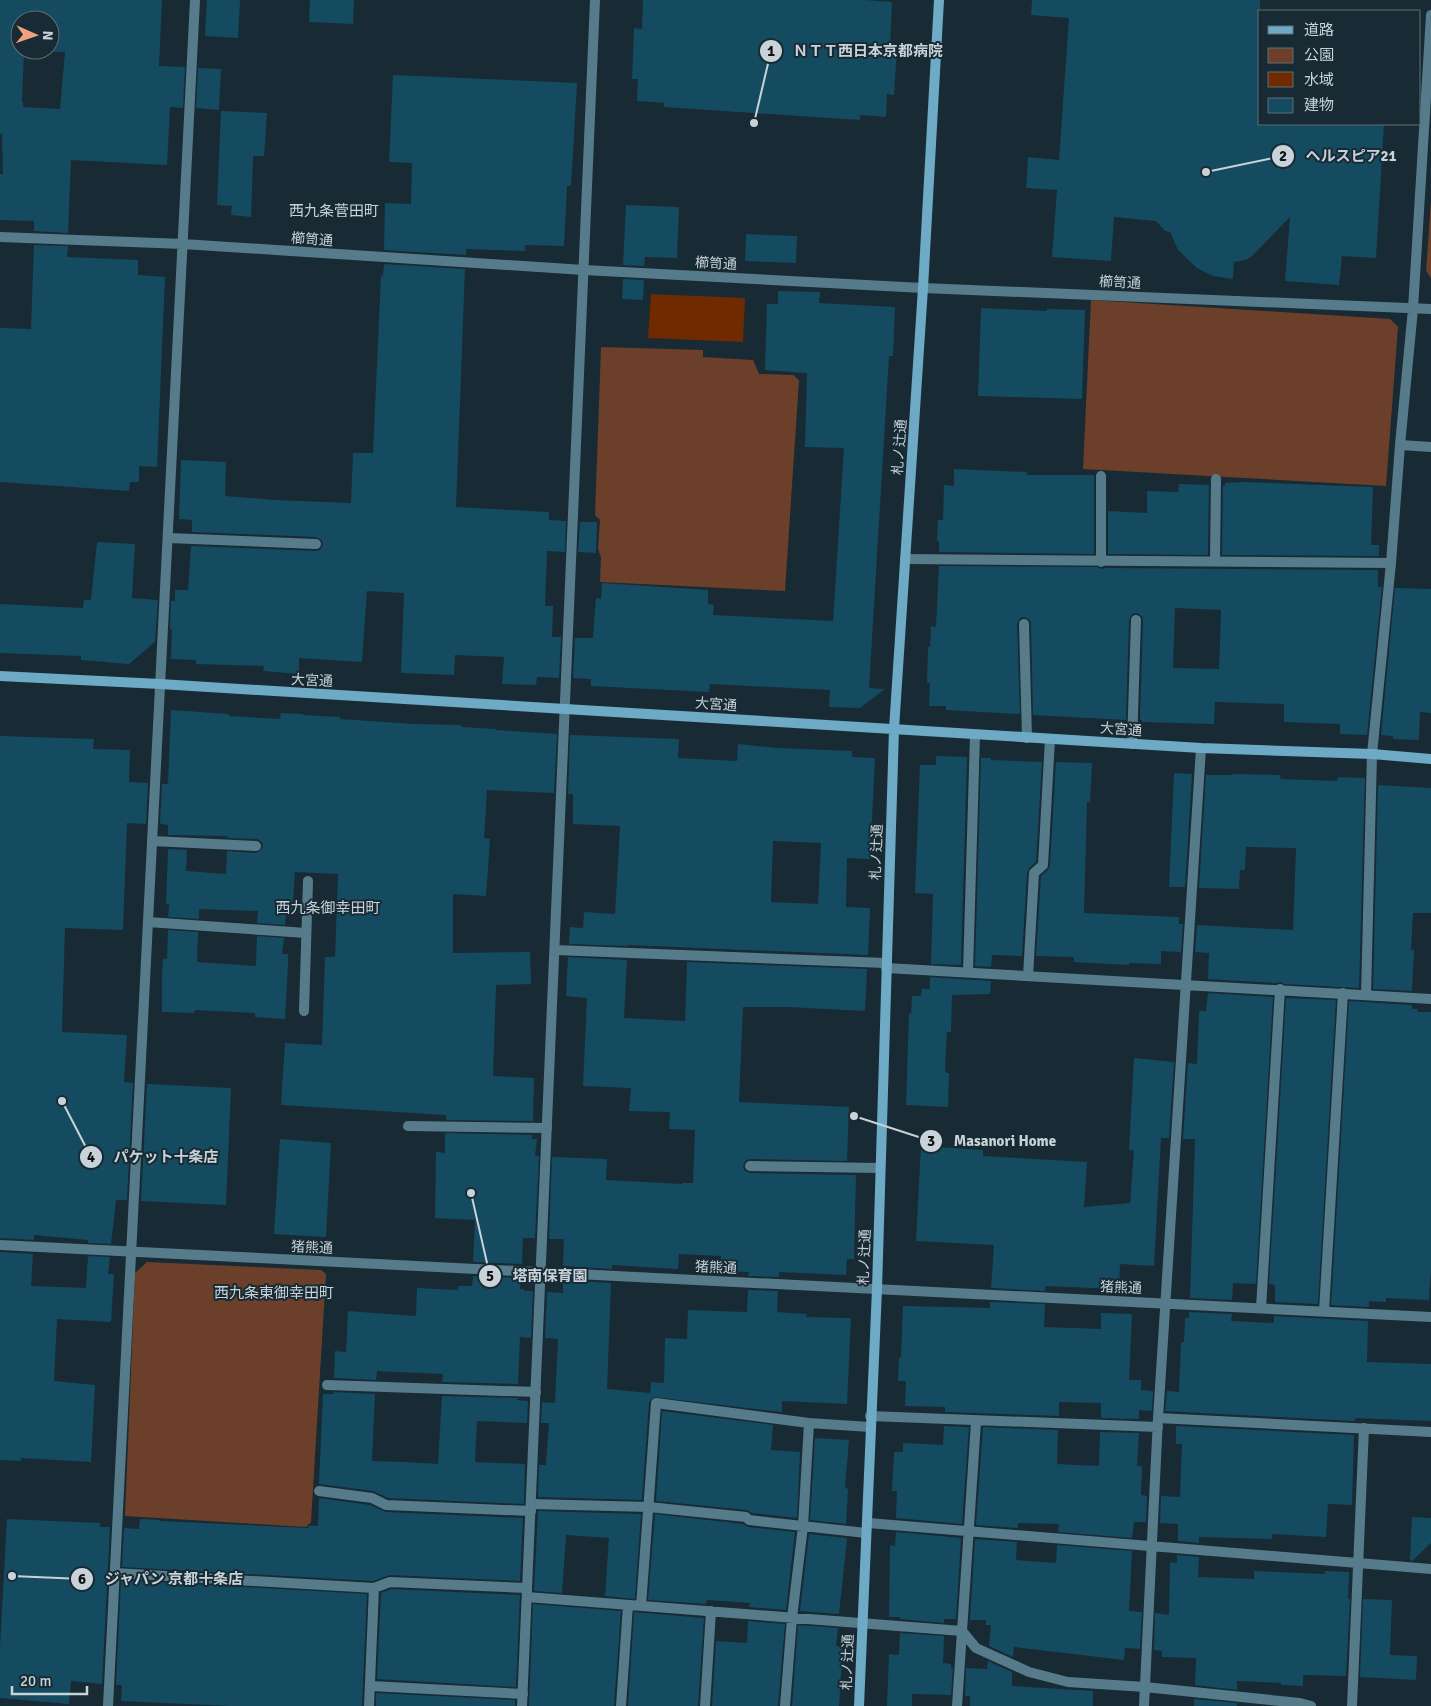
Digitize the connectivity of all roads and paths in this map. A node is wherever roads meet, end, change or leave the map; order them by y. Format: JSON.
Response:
{"nodes":[{"id":1,"x":195,"y":0,"type":"edge"},
{"id":2,"x":595,"y":0,"type":"edge"},
{"id":3,"x":939,"y":0,"type":"edge"},
{"id":4,"x":1431,"y":15,"type":"edge"},
{"id":5,"x":0,"y":238,"type":"edge"},
{"id":6,"x":183,"y":244,"type":"junction"},
{"id":7,"x":584,"y":270,"type":"junction"},
{"id":8,"x":924,"y":288,"type":"junction"},
{"id":9,"x":1413,"y":309,"type":"junction"},
{"id":10,"x":1431,"y":309,"type":"edge"},
{"id":11,"x":1400,"y":445,"type":"junction"},
{"id":12,"x":1431,"y":447,"type":"edge"},
{"id":13,"x":1101,"y":476,"type":"dead end"},
{"id":14,"x":1216,"y":479,"type":"dead end"},
{"id":15,"x":168,"y":538,"type":"junction"},
{"id":16,"x":316,"y":544,"type":"dead end"},
{"id":17,"x":905,"y":560,"type":"junction"},
{"id":18,"x":1214,"y":561,"type":"junction"},
{"id":19,"x":1101,"y":562,"type":"junction"},
{"id":20,"x":1391,"y":562,"type":"junction"},
{"id":21,"x":1136,"y":620,"type":"dead end"},
{"id":22,"x":1024,"y":624,"type":"dead end"},
{"id":23,"x":0,"y":676,"type":"edge"},
{"id":24,"x":160,"y":684,"type":"junction"},
{"id":25,"x":565,"y":709,"type":"junction"},
{"id":26,"x":894,"y":729,"type":"junction"},
{"id":27,"x":975,"y":735,"type":"junction"},
{"id":28,"x":1027,"y":738,"type":"junction"},
{"id":29,"x":1050,"y":739,"type":"junction"},
{"id":30,"x":1132,"y":744,"type":"junction"},
{"id":31,"x":1200,"y":748,"type":"junction"},
{"id":32,"x":1372,"y":754,"type":"junction"},
{"id":33,"x":1431,"y":759,"type":"edge"},
{"id":34,"x":152,"y":841,"type":"junction"},
{"id":35,"x":256,"y":846,"type":"dead end"},
{"id":36,"x":308,"y":881,"type":"dead end"},
{"id":37,"x":148,"y":922,"type":"junction"},
{"id":38,"x":306,"y":933,"type":"junction"},
{"id":39,"x":555,"y":950,"type":"junction"},
{"id":40,"x":886,"y":966,"type":"junction"},
{"id":41,"x":968,"y":972,"type":"junction"},
{"id":42,"x":1028,"y":976,"type":"junction"},
{"id":43,"x":1186,"y":984,"type":"junction"},
{"id":44,"x":1280,"y":989,"type":"junction"},
{"id":45,"x":1343,"y":993,"type":"junction"},
{"id":46,"x":1366,"y":995,"type":"junction"},
{"id":47,"x":1431,"y":999,"type":"edge"},
{"id":48,"x":304,"y":1012,"type":"dead end"},
{"id":49,"x":408,"y":1126,"type":"dead end"},
{"id":50,"x":547,"y":1128,"type":"junction"},
{"id":51,"x":750,"y":1166,"type":"dead end"},
{"id":52,"x":880,"y":1168,"type":"junction"},
{"id":53,"x":0,"y":1245,"type":"edge"},
{"id":54,"x":131,"y":1252,"type":"junction"},
{"id":55,"x":541,"y":1272,"type":"junction"},
{"id":56,"x":876,"y":1289,"type":"junction"},
{"id":57,"x":1165,"y":1303,"type":"junction"},
{"id":58,"x":1261,"y":1308,"type":"junction"},
{"id":59,"x":1324,"y":1311,"type":"junction"},
{"id":60,"x":1431,"y":1317,"type":"edge"},
{"id":61,"x":327,"y":1385,"type":"dead end"},
{"id":62,"x":536,"y":1392,"type":"junction"},
{"id":63,"x":870,"y":1422,"type":"junction"},
{"id":64,"x":976,"y":1422,"type":"junction"},
{"id":65,"x":809,"y":1423,"type":"junction"},
{"id":66,"x":1158,"y":1423,"type":"junction"},
{"id":67,"x":1364,"y":1428,"type":"junction"},
{"id":68,"x":1431,"y":1432,"type":"edge"},
{"id":69,"x":319,"y":1492,"type":"dead end"},
{"id":70,"x":648,"y":1507,"type":"junction"},
{"id":71,"x":531,"y":1508,"type":"junction"},
{"id":72,"x":868,"y":1522,"type":"junction"},
{"id":73,"x":803,"y":1526,"type":"junction"},
{"id":74,"x":969,"y":1532,"type":"junction"},
{"id":75,"x":866,"y":1533,"type":"junction"},
{"id":76,"x":1152,"y":1546,"type":"junction"},
{"id":77,"x":1358,"y":1563,"type":"junction"},
{"id":78,"x":1431,"y":1569,"type":"edge"},
{"id":79,"x":115,"y":1573,"type":"junction"},
{"id":80,"x":374,"y":1588,"type":"junction"},
{"id":81,"x":527,"y":1592,"type":"junction"},
{"id":82,"x":628,"y":1605,"type":"junction"},
{"id":83,"x":640,"y":1606,"type":"junction"},
{"id":84,"x":712,"y":1611,"type":"junction"},
{"id":85,"x":792,"y":1618,"type":"junction"},
{"id":86,"x":862,"y":1623,"type":"junction"},
{"id":87,"x":962,"y":1631,"type":"junction"},
{"id":88,"x":371,"y":1686,"type":"junction"},
{"id":89,"x":1145,"y":1687,"type":"junction"},
{"id":90,"x":523,"y":1694,"type":"junction"},
{"id":91,"x":108,"y":1706,"type":"edge"},
{"id":92,"x":369,"y":1706,"type":"edge"},
{"id":93,"x":522,"y":1706,"type":"edge"},
{"id":94,"x":621,"y":1706,"type":"edge"},
{"id":95,"x":705,"y":1706,"type":"edge"},
{"id":96,"x":785,"y":1706,"type":"edge"},
{"id":97,"x":859,"y":1706,"type":"edge"},
{"id":98,"x":957,"y":1706,"type":"edge"},
{"id":99,"x":1144,"y":1706,"type":"edge"},
{"id":100,"x":1311,"y":1706,"type":"edge"},
{"id":101,"x":1352,"y":1706,"type":"edge"}],
"edges":[{"from":1,"to":6,"type":"street"},
{"from":2,"to":7,"type":"street"},
{"from":3,"to":8,"type":"street","name":"札ノ辻通"},
{"from":4,"to":9,"type":"street"},
{"from":5,"to":6,"type":"street","name":"櫛笥通"},
{"from":6,"to":7,"type":"street","name":"櫛笥通"},
{"from":6,"to":15,"type":"street"},
{"from":7,"to":8,"type":"street","name":"櫛笥通"},
{"from":7,"to":25,"type":"street"},
{"from":8,"to":9,"type":"street","name":"櫛笥通"},
{"from":8,"to":17,"type":"street","name":"札ノ辻通"},
{"from":9,"to":10,"type":"street","name":"櫛笥通"},
{"from":9,"to":11,"type":"street"},
{"from":11,"to":12,"type":"street"},
{"from":11,"to":20,"type":"street"},
{"from":13,"to":19,"type":"street"},
{"from":14,"to":18,"type":"street"},
{"from":15,"to":16,"type":"street"},
{"from":15,"to":24,"type":"street"},
{"from":17,"to":19,"type":"street"},
{"from":17,"to":26,"type":"street","name":"札ノ辻通"},
{"from":18,"to":19,"type":"street"},
{"from":18,"to":20,"type":"street"},
{"from":20,"to":32,"type":"street"},
{"from":21,"to":30,"type":"street"},
{"from":22,"to":28,"type":"street"},
{"from":23,"to":24,"type":"street","name":"大宮通"},
{"from":24,"to":25,"type":"street","name":"大宮通"},
{"from":24,"to":34,"type":"street"},
{"from":25,"to":26,"type":"street","name":"大宮通"},
{"from":25,"to":39,"type":"street"},
{"from":26,"to":27,"type":"street","name":"大宮通"},
{"from":26,"to":40,"type":"street","name":"札ノ辻通"},
{"from":27,"to":28,"type":"street","name":"大宮通"},
{"from":27,"to":41,"type":"street"},
{"from":28,"to":29,"type":"street","name":"大宮通"},
{"from":29,"to":30,"type":"street","name":"大宮通"},
{"from":29,"to":42,"type":"street"},
{"from":30,"to":31,"type":"street","name":"大宮通"},
{"from":31,"to":32,"type":"street","name":"大宮通"},
{"from":31,"to":43,"type":"street"},
{"from":32,"to":33,"type":"street","name":"大宮通"},
{"from":32,"to":46,"type":"street"},
{"from":34,"to":35,"type":"street"},
{"from":34,"to":37,"type":"street"},
{"from":36,"to":38,"type":"street"},
{"from":37,"to":38,"type":"street"},
{"from":37,"to":54,"type":"street"},
{"from":38,"to":48,"type":"street"},
{"from":39,"to":40,"type":"street"},
{"from":39,"to":50,"type":"street"},
{"from":40,"to":41,"type":"street"},
{"from":40,"to":52,"type":"street","name":"札ノ辻通"},
{"from":41,"to":42,"type":"street"},
{"from":42,"to":43,"type":"street"},
{"from":43,"to":44,"type":"street"},
{"from":43,"to":57,"type":"street"},
{"from":44,"to":45,"type":"street"},
{"from":44,"to":58,"type":"street"},
{"from":45,"to":46,"type":"street"},
{"from":45,"to":59,"type":"street"},
{"from":46,"to":47,"type":"street"},
{"from":49,"to":50,"type":"street"},
{"from":50,"to":55,"type":"street"},
{"from":51,"to":52,"type":"street"},
{"from":52,"to":56,"type":"street","name":"札ノ辻通"},
{"from":53,"to":54,"type":"street","name":"猪熊通"},
{"from":54,"to":55,"type":"street","name":"猪熊通"},
{"from":54,"to":79,"type":"street"},
{"from":55,"to":56,"type":"street","name":"猪熊通"},
{"from":55,"to":62,"type":"street"},
{"from":56,"to":57,"type":"street","name":"猪熊通"},
{"from":56,"to":63,"type":"street","name":"札ノ辻通"},
{"from":57,"to":58,"type":"street","name":"猪熊通"},
{"from":57,"to":66,"type":"street"},
{"from":58,"to":59,"type":"street","name":"猪熊通"},
{"from":59,"to":60,"type":"street","name":"猪熊通"},
{"from":61,"to":62,"type":"street"},
{"from":62,"to":71,"type":"street"},
{"from":63,"to":64,"type":"street"},
{"from":63,"to":65,"type":"street"},
{"from":63,"to":72,"type":"street","name":"札ノ辻通"},
{"from":64,"to":66,"type":"street"},
{"from":64,"to":74,"type":"street"},
{"from":65,"to":70,"type":"street"},
{"from":65,"to":73,"type":"street"},
{"from":66,"to":67,"type":"street"},
{"from":66,"to":76,"type":"street"},
{"from":67,"to":68,"type":"street"},
{"from":67,"to":77,"type":"street"},
{"from":69,"to":71,"type":"street"},
{"from":70,"to":71,"type":"street"},
{"from":70,"to":73,"type":"street"},
{"from":70,"to":83,"type":"street"},
{"from":71,"to":81,"type":"street"},
{"from":72,"to":74,"type":"street"},
{"from":72,"to":75,"type":"street","name":"札ノ辻通"},
{"from":73,"to":75,"type":"street"},
{"from":73,"to":85,"type":"street"},
{"from":74,"to":76,"type":"street"},
{"from":74,"to":87,"type":"street"},
{"from":75,"to":86,"type":"street","name":"札ノ辻通"},
{"from":76,"to":77,"type":"street"},
{"from":76,"to":89,"type":"street"},
{"from":77,"to":78,"type":"street"},
{"from":77,"to":101,"type":"street"},
{"from":79,"to":80,"type":"street"},
{"from":79,"to":91,"type":"street"},
{"from":80,"to":81,"type":"street"},
{"from":80,"to":88,"type":"street"},
{"from":81,"to":82,"type":"street"},
{"from":81,"to":90,"type":"street"},
{"from":82,"to":83,"type":"street"},
{"from":82,"to":94,"type":"street"},
{"from":83,"to":84,"type":"street"},
{"from":84,"to":85,"type":"street"},
{"from":84,"to":95,"type":"street"},
{"from":85,"to":86,"type":"street"},
{"from":85,"to":96,"type":"street"},
{"from":86,"to":87,"type":"street"},
{"from":86,"to":97,"type":"street","name":"札ノ辻通"},
{"from":87,"to":89,"type":"street"},
{"from":87,"to":98,"type":"street"},
{"from":88,"to":90,"type":"street"},
{"from":88,"to":92,"type":"street"},
{"from":89,"to":99,"type":"street"},
{"from":89,"to":100,"type":"street"},
{"from":90,"to":93,"type":"street"}]}
